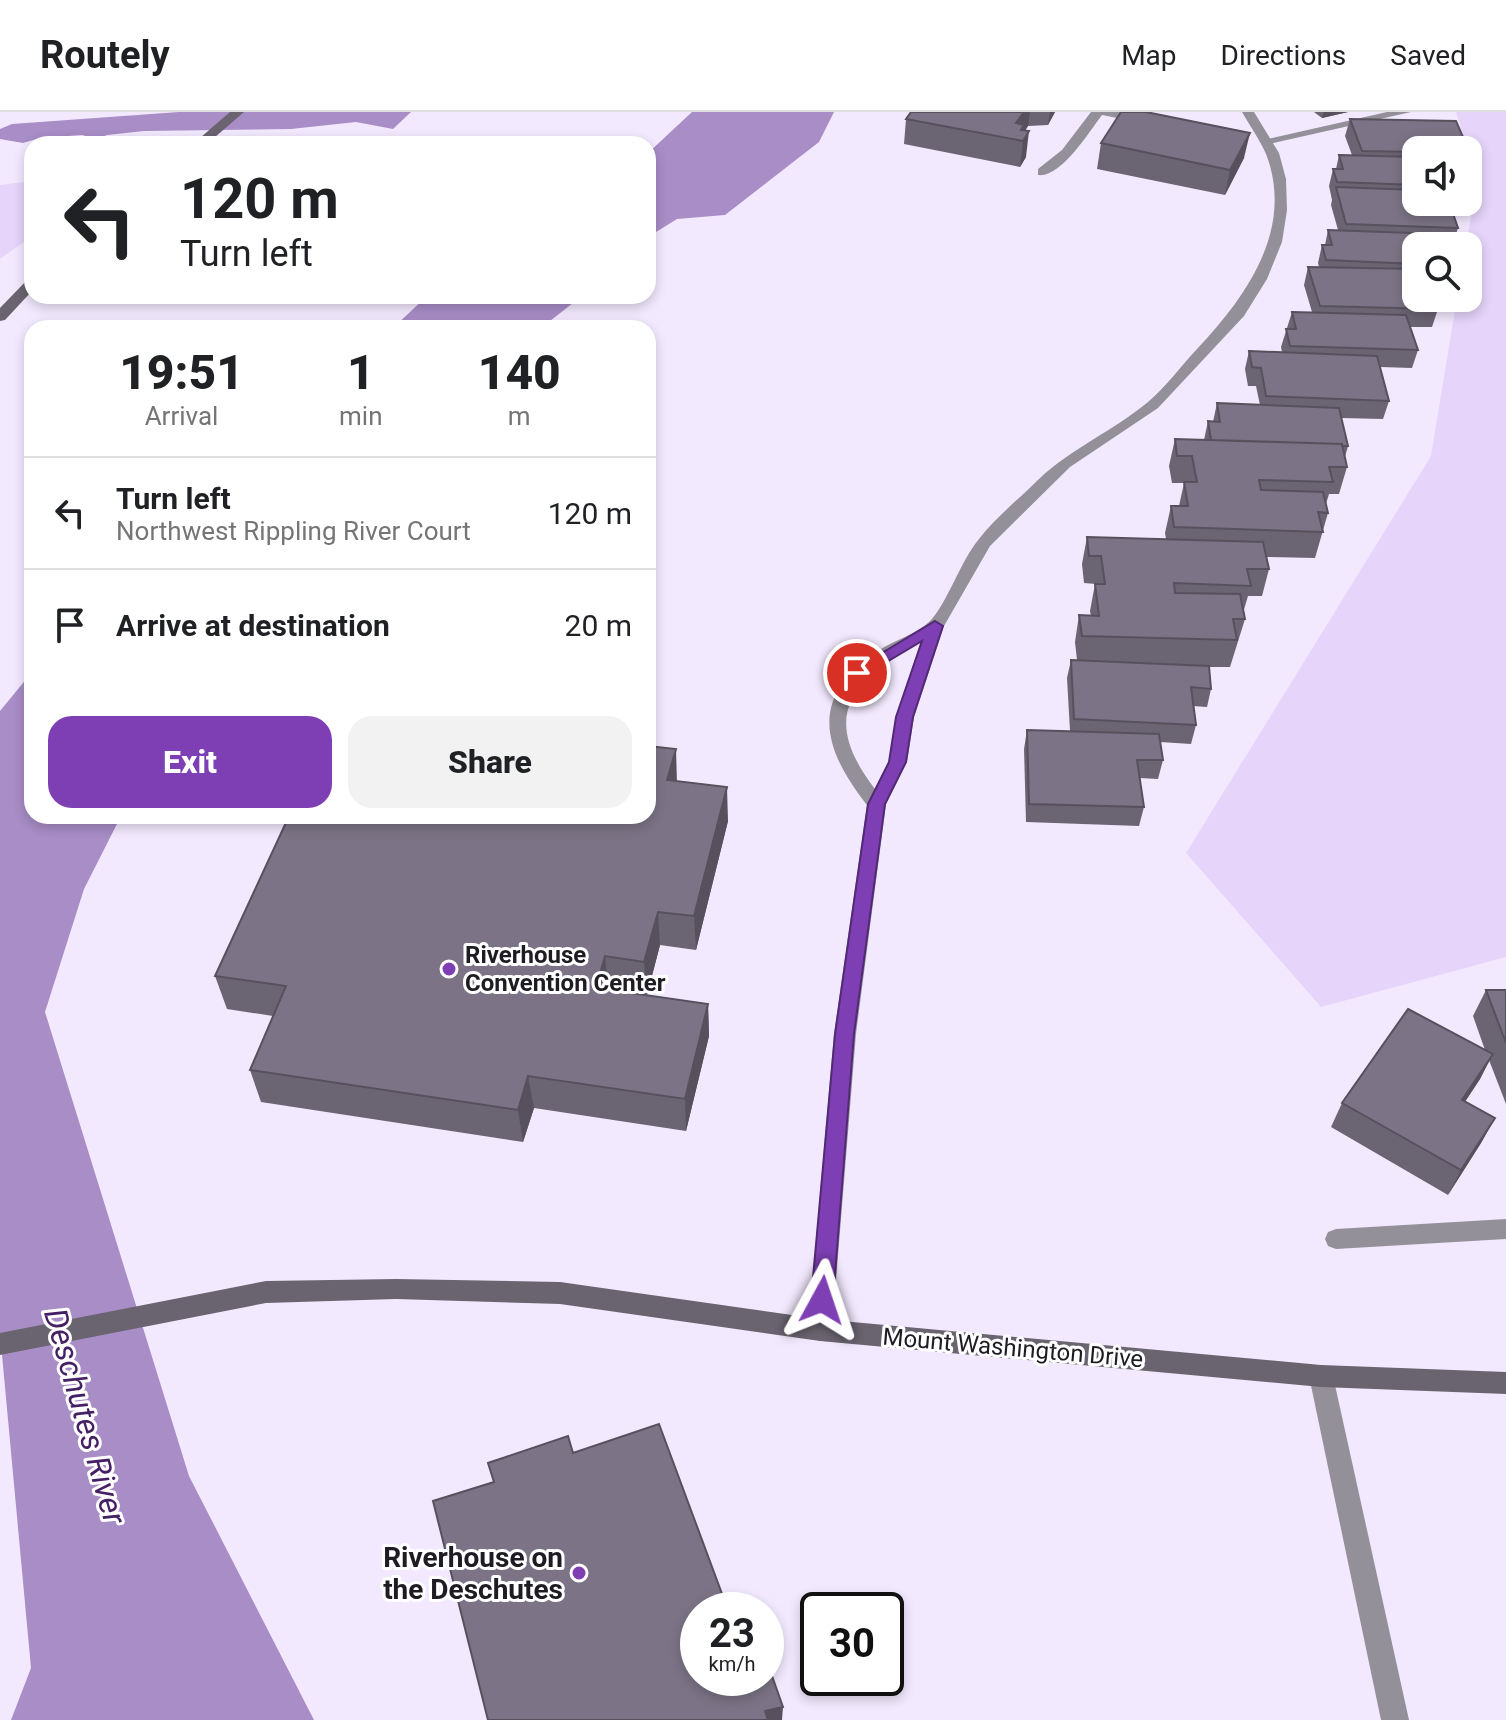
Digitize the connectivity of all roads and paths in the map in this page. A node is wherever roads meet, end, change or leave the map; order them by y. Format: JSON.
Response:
{"nodes":[{"id":1,"x":238,"y":112,"type":"edge"},
{"id":2,"x":1101,"y":112,"type":"edge"},
{"id":3,"x":1248,"y":112,"type":"edge"},
{"id":4,"x":1405,"y":112,"type":"edge"},
{"id":5,"x":1162,"y":123,"type":"edge"},
{"id":6,"x":1258,"y":135,"type":"junction"},
{"id":7,"x":210,"y":136,"type":"edge"},
{"id":8,"x":1043,"y":172,"type":"dead end"},
{"id":9,"x":24,"y":284,"type":"edge"},
{"id":10,"x":24,"y":289,"type":"edge"},
{"id":11,"x":0,"y":297,"type":"edge"},
{"id":12,"x":0,"y":317,"type":"edge"},
{"id":13,"x":935,"y":626,"type":"junction"},
{"id":14,"x":877,"y":804,"type":"junction"},
{"id":15,"x":1506,"y":1229,"type":"edge"},
{"id":16,"x":1336,"y":1239,"type":"dead end"},
{"id":17,"x":820,"y":1330,"type":"junction"},
{"id":18,"x":0,"y":1344,"type":"edge"},
{"id":19,"x":1321,"y":1376,"type":"junction"},
{"id":20,"x":1506,"y":1383,"type":"edge"},
{"id":21,"x":1395,"y":1720,"type":"edge"}],
"edges":[{"from":1,"to":7,"type":"main road"},
{"from":2,"to":5,"type":"street"},
{"from":2,"to":8,"type":"street"},
{"from":3,"to":6,"type":"street"},
{"from":4,"to":6,"type":"street"},
{"from":6,"to":13,"type":"street"},
{"from":9,"to":11,"type":"main road"},
{"from":10,"to":12,"type":"main road"},
{"from":13,"to":14,"type":"street"},
{"from":13,"to":14,"type":"street"},
{"from":14,"to":17,"type":"street"},
{"from":15,"to":16,"type":"street"},
{"from":17,"to":18,"type":"main road","name":"Mount Washington Drive"},
{"from":17,"to":19,"type":"main road","name":"Mount Washington Drive"},
{"from":19,"to":20,"type":"main road","name":"Mount Washington Drive"},
{"from":19,"to":21,"type":"street"}]}
